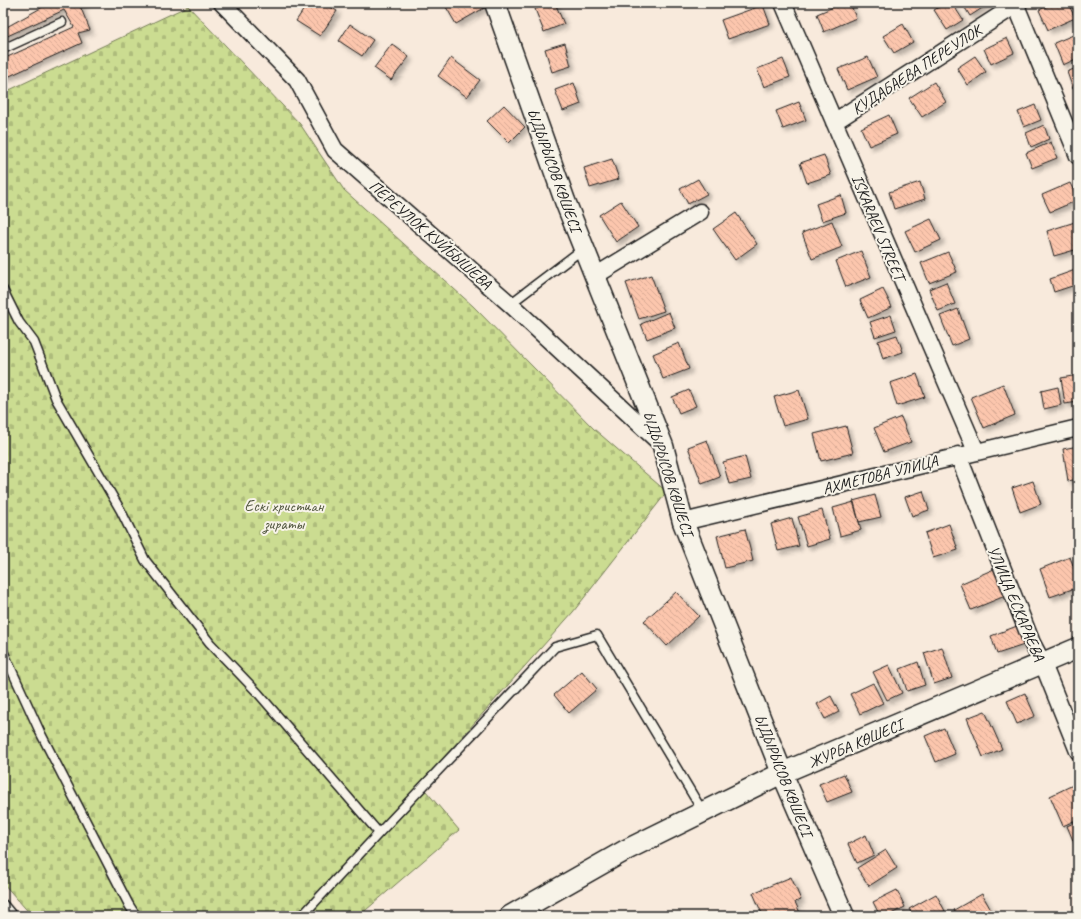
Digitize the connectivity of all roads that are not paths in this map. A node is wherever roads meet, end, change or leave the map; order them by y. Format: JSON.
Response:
{"nodes":[{"id":1,"x":222,"y":3,"type":"edge"},
{"id":2,"x":495,"y":3,"type":"edge"},
{"id":3,"x":783,"y":3,"type":"edge"},
{"id":4,"x":1017,"y":4,"type":"edge"},
{"id":5,"x":62,"y":22,"type":"dead end"},
{"id":6,"x":3,"y":49,"type":"edge"},
{"id":7,"x":834,"y":122,"type":"junction"},
{"id":8,"x":1078,"y":156,"type":"edge"},
{"id":9,"x":700,"y":212,"type":"dead end"},
{"id":10,"x":584,"y":248,"type":"junction"},
{"id":11,"x":595,"y":276,"type":"junction"},
{"id":12,"x":3,"y":290,"type":"edge"},
{"id":13,"x":510,"y":304,"type":"junction"},
{"id":14,"x":1078,"y":428,"type":"edge"},
{"id":15,"x":663,"y":446,"type":"junction"},
{"id":16,"x":976,"y":451,"type":"junction"},
{"id":17,"x":958,"y":455,"type":"junction"},
{"id":18,"x":683,"y":522,"type":"junction"},
{"id":19,"x":1078,"y":648,"type":"edge"},
{"id":20,"x":3,"y":651,"type":"edge"},
{"id":21,"x":1043,"y":664,"type":"junction"},
{"id":22,"x":1078,"y":751,"type":"edge"},
{"id":23,"x":782,"y":773,"type":"junction"},
{"id":24,"x":703,"y":812,"type":"junction"},
{"id":25,"x":379,"y":833,"type":"junction"},
{"id":26,"x":3,"y":904,"type":"edge"},
{"id":27,"x":13,"y":916,"type":"edge"},
{"id":28,"x":136,"y":916,"type":"edge"},
{"id":29,"x":302,"y":916,"type":"edge"},
{"id":30,"x":510,"y":916,"type":"edge"},
{"id":31,"x":844,"y":916,"type":"edge"}],
"edges":[{"from":1,"to":13,"type":"street","name":"ПЕРЕУЛОК КУЙБЫШЕВА"},
{"from":2,"to":10,"type":"street","name":"ЫДЫРЫСОВ КӨШЕСІ"},
{"from":3,"to":7,"type":"street","name":"ISKARAEV STREET"},
{"from":4,"to":7,"type":"street","name":"КУДАБАЕВА ПЕРЕУЛОК"},
{"from":4,"to":8,"type":"street"},
{"from":5,"to":6,"type":"lane"},
{"from":7,"to":16,"type":"street","name":"ISKARAEV STREET"},
{"from":9,"to":11,"type":"street"},
{"from":10,"to":11,"type":"street","name":"ЫДЫРЫСОВ КӨШЕСІ"},
{"from":10,"to":13,"type":"lane"},
{"from":11,"to":15,"type":"street","name":"ЫДЫРЫСОВ КӨШЕСІ"},
{"from":12,"to":25,"type":"lane"},
{"from":13,"to":15,"type":"street","name":"ПЕРЕУЛОК КУЙБЫШЕВА"},
{"from":14,"to":16,"type":"street","name":"АХМЕТОВА УЛИЦА"},
{"from":15,"to":18,"type":"street","name":"ЫДЫРЫСОВ КӨШЕСІ"},
{"from":16,"to":17,"type":"street","name":"АХМЕТОВА УЛИЦА"},
{"from":17,"to":18,"type":"street","name":"АХМЕТОВА УЛИЦА"},
{"from":17,"to":21,"type":"street","name":"УЛИЦА ЕСКАРАЕВА"},
{"from":18,"to":23,"type":"street","name":"ЫДЫРЫСОВ КӨШЕСІ"},
{"from":19,"to":21,"type":"street","name":"ЖУРБА КӨШЕСІ"},
{"from":20,"to":28,"type":"lane"},
{"from":21,"to":22,"type":"street","name":"УЛИЦА ЕСКАРАЕВА"},
{"from":21,"to":23,"type":"street","name":"ЖУРБА КӨШЕСІ"},
{"from":23,"to":24,"type":"street","name":"ЖУРБА КӨШЕСІ"},
{"from":23,"to":31,"type":"street","name":"ЫДЫРЫСОВ КӨШЕСІ"},
{"from":24,"to":25,"type":"lane"},
{"from":24,"to":30,"type":"street","name":"ЖУРБА КӨШЕСІ"},
{"from":25,"to":29,"type":"lane"},
{"from":26,"to":27,"type":"lane"}]}
